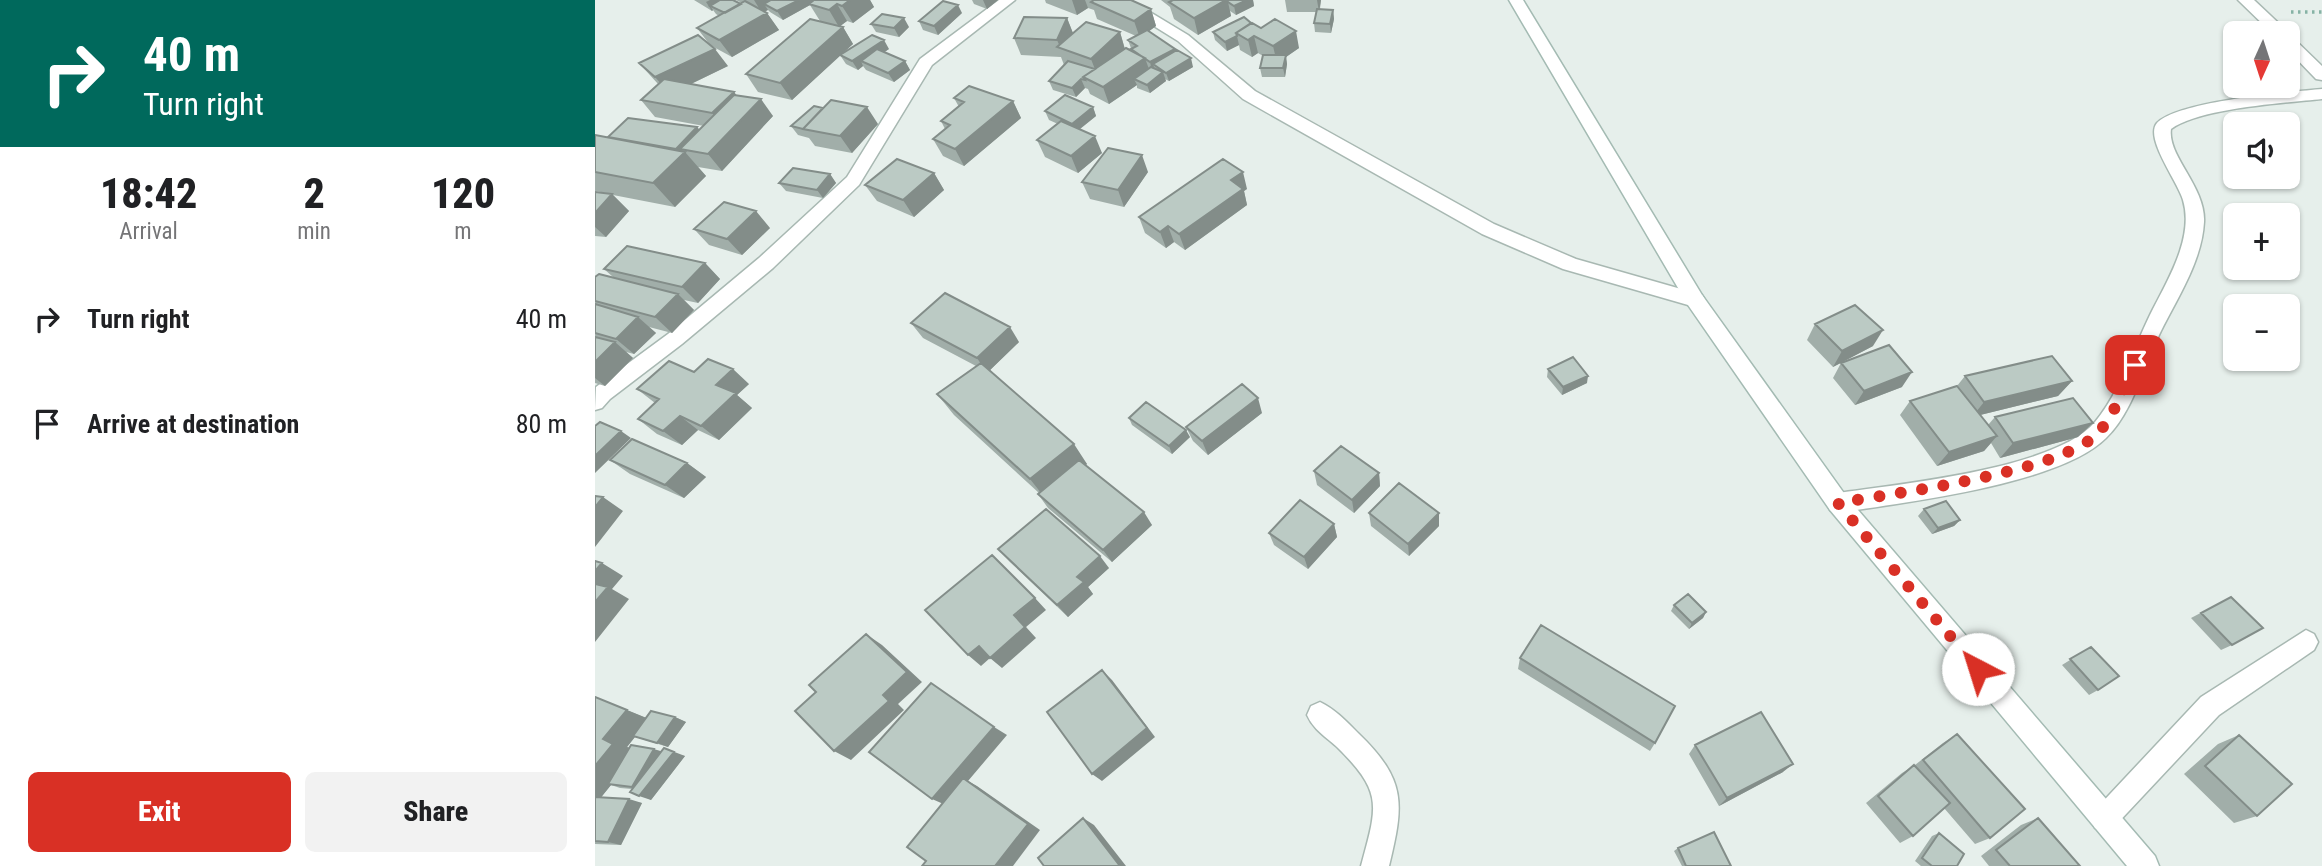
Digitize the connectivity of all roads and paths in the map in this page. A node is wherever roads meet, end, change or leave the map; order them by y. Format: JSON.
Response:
{"nodes":[{"id":1,"x":1008,"y":0,"type":"edge"},
{"id":2,"x":1119,"y":0,"type":"edge"},
{"id":3,"x":1516,"y":0,"type":"edge"},
{"id":4,"x":2245,"y":0,"type":"edge"},
{"id":5,"x":2268,"y":21,"type":"edge"},
{"id":6,"x":2300,"y":53,"type":"edge"},
{"id":7,"x":2322,"y":75,"type":"edge"},
{"id":8,"x":2322,"y":94,"type":"edge"},
{"id":9,"x":1695,"y":300,"type":"junction"},
{"id":10,"x":595,"y":402,"type":"edge"},
{"id":11,"x":1838,"y":503,"type":"junction"},
{"id":12,"x":2305,"y":642,"type":"dead end"},
{"id":13,"x":1321,"y":715,"type":"dead end"},
{"id":14,"x":2104,"y":819,"type":"junction"},
{"id":15,"x":1375,"y":866,"type":"edge"},
{"id":16,"x":2145,"y":866,"type":"edge"}],
"edges":[{"from":1,"to":10,"type":"street"},
{"from":2,"to":9,"type":"street"},
{"from":3,"to":9,"type":"street"},
{"from":4,"to":5,"type":"street"},
{"from":6,"to":7,"type":"street"},
{"from":8,"to":11,"type":"street"},
{"from":9,"to":11,"type":"street"},
{"from":11,"to":14,"type":"street"},
{"from":12,"to":14,"type":"street"},
{"from":13,"to":15,"type":"street"},
{"from":14,"to":16,"type":"street"}]}
